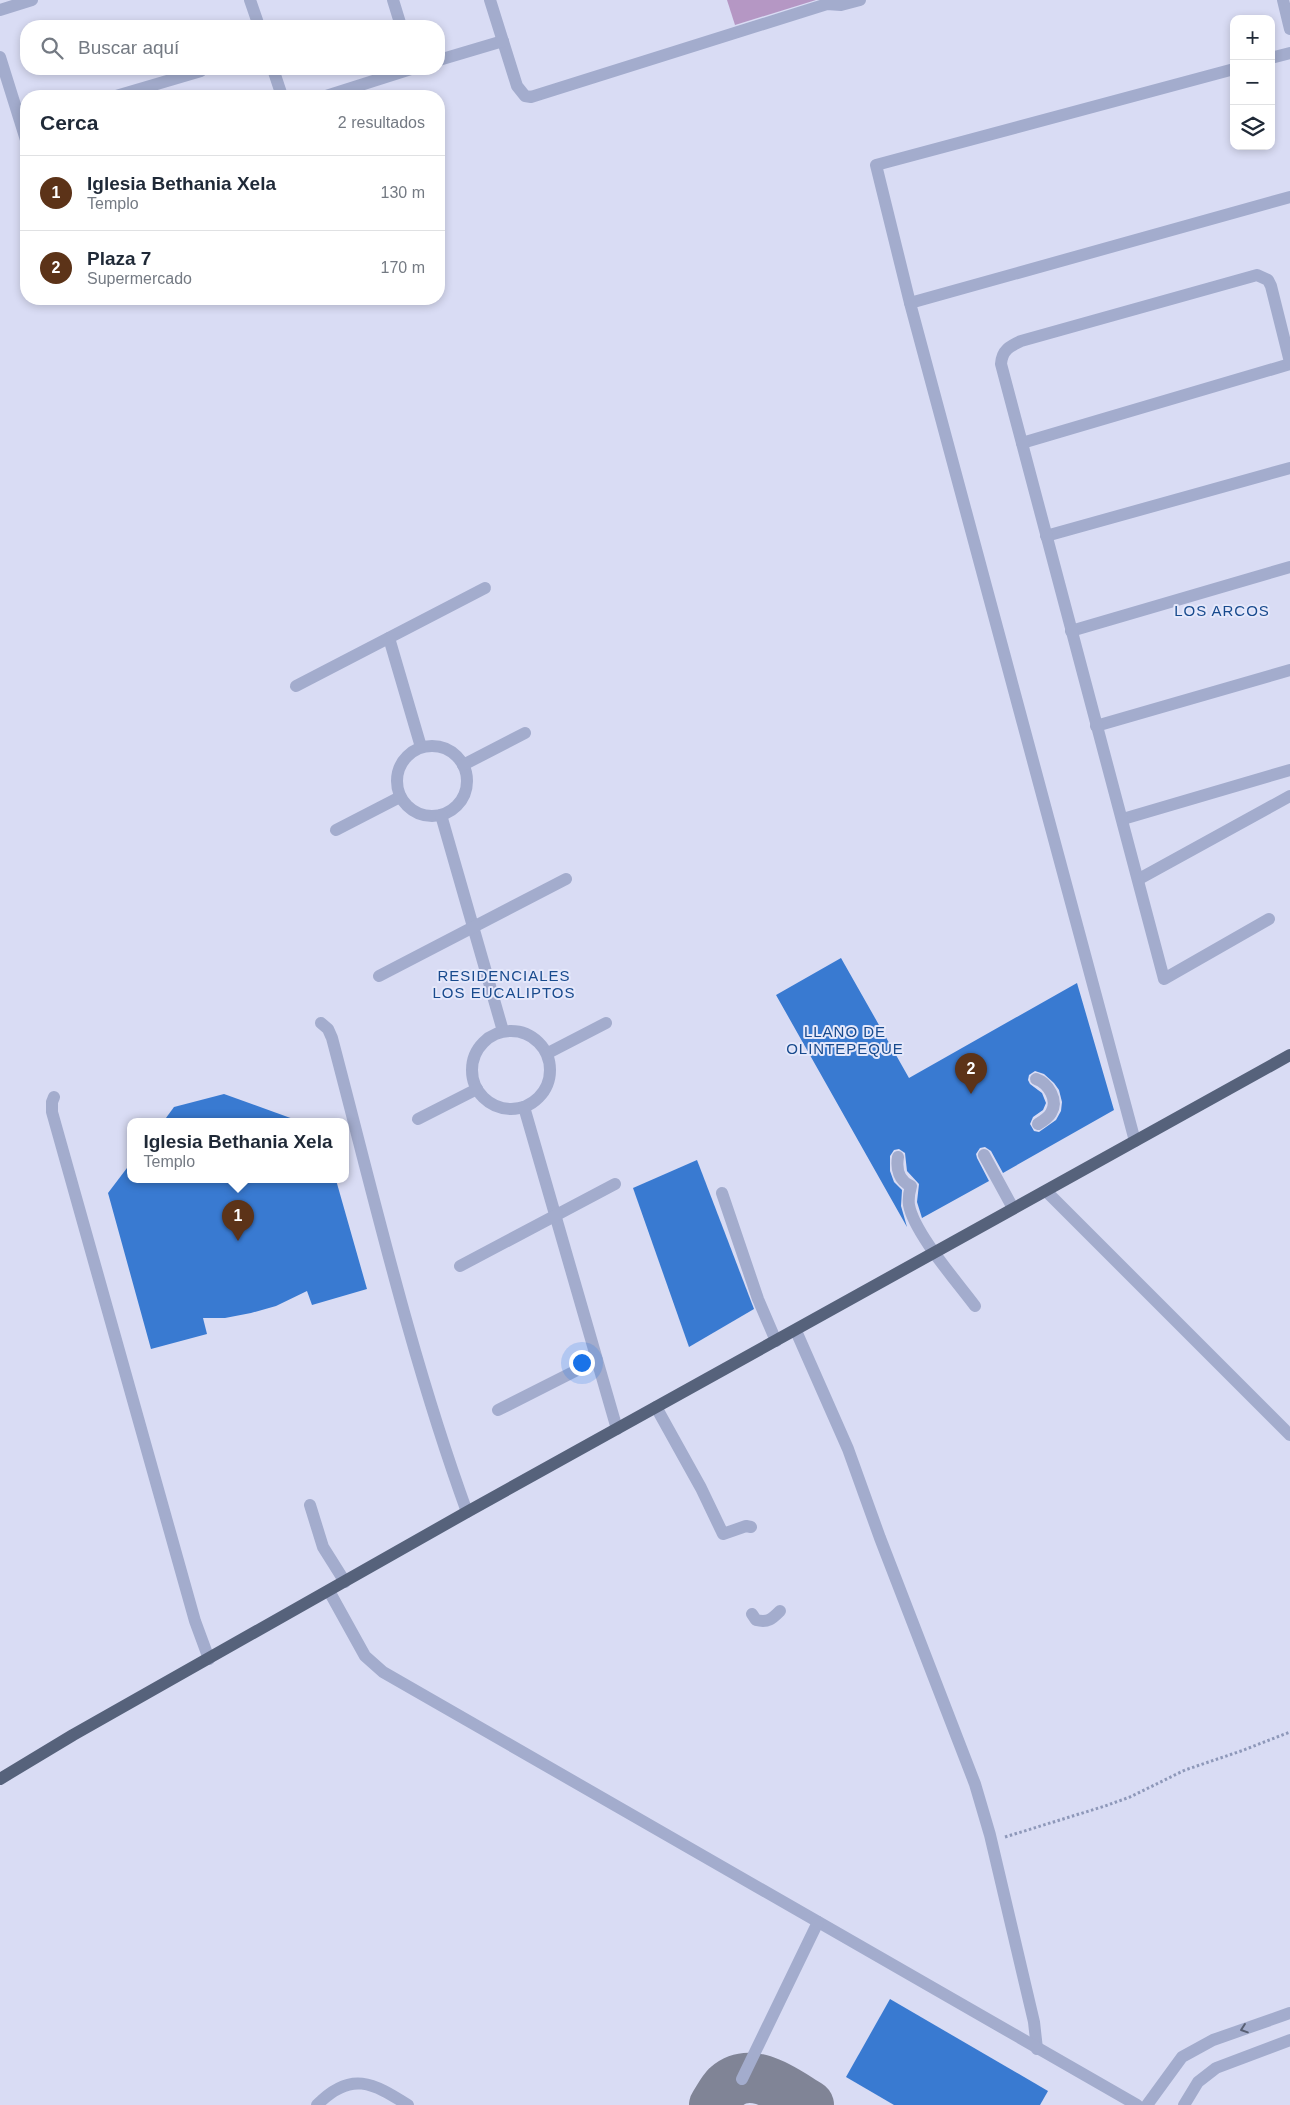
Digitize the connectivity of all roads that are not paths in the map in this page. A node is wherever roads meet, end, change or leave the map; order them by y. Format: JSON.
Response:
{"nodes":[{"id":1,"x":32,"y":0,"type":"edge"},
{"id":2,"x":250,"y":0,"type":"edge"},
{"id":3,"x":392,"y":0,"type":"edge"},
{"id":4,"x":490,"y":0,"type":"edge"},
{"id":5,"x":860,"y":0,"type":"edge"},
{"id":6,"x":1283,"y":0,"type":"edge"},
{"id":7,"x":826,"y":2,"type":"edge"},
{"id":8,"x":0,"y":10,"type":"edge"},
{"id":9,"x":256,"y":20,"type":"edge"},
{"id":10,"x":399,"y":20,"type":"edge"},
{"id":11,"x":1290,"y":28,"type":"edge"},
{"id":12,"x":503,"y":41,"type":"junction"},
{"id":13,"x":1290,"y":53,"type":"edge"},
{"id":14,"x":1275,"y":57,"type":"edge"},
{"id":15,"x":0,"y":58,"type":"edge"},
{"id":16,"x":445,"y":58,"type":"edge"},
{"id":17,"x":1230,"y":70,"type":"edge"},
{"id":18,"x":3,"y":74,"type":"edge"},
{"id":19,"x":187,"y":75,"type":"edge"},
{"id":20,"x":275,"y":75,"type":"edge"},
{"id":21,"x":392,"y":75,"type":"edge"},
{"id":22,"x":136,"y":90,"type":"edge"},
{"id":23,"x":280,"y":90,"type":"edge"},
{"id":24,"x":345,"y":90,"type":"edge"},
{"id":25,"x":20,"y":114,"type":"edge"},
{"id":26,"x":1290,"y":197,"type":"edge"},
{"id":27,"x":910,"y":303,"type":"junction"},
{"id":28,"x":1290,"y":363,"type":"edge"},
{"id":29,"x":1022,"y":443,"type":"junction"},
{"id":30,"x":1290,"y":468,"type":"edge"},
{"id":31,"x":1046,"y":536,"type":"junction"},
{"id":32,"x":1290,"y":567,"type":"edge"},
{"id":33,"x":485,"y":588,"type":"dead end"},
{"id":34,"x":1071,"y":631,"type":"junction"},
{"id":35,"x":389,"y":638,"type":"junction"},
{"id":36,"x":1290,"y":670,"type":"edge"},
{"id":37,"x":296,"y":686,"type":"dead end"},
{"id":38,"x":1096,"y":726,"type":"junction"},
{"id":39,"x":525,"y":733,"type":"dead end"},
{"id":40,"x":421,"y":747,"type":"junction"},
{"id":41,"x":463,"y":765,"type":"junction"},
{"id":42,"x":1290,"y":770,"type":"edge"},
{"id":43,"x":1290,"y":796,"type":"edge"},
{"id":44,"x":400,"y":797,"type":"junction"},
{"id":45,"x":441,"y":816,"type":"junction"},
{"id":46,"x":1123,"y":819,"type":"junction"},
{"id":47,"x":336,"y":830,"type":"dead end"},
{"id":48,"x":566,"y":879,"type":"dead end"},
{"id":49,"x":1139,"y":879,"type":"junction"},
{"id":50,"x":1269,"y":919,"type":"dead end"},
{"id":51,"x":472,"y":927,"type":"junction"},
{"id":52,"x":378,"y":976,"type":"dead end"},
{"id":53,"x":321,"y":1023,"type":"dead end"},
{"id":54,"x":606,"y":1024,"type":"dead end"},
{"id":55,"x":502,"y":1031,"type":"junction"},
{"id":56,"x":548,"y":1053,"type":"junction"},
{"id":57,"x":1290,"y":1055,"type":"edge"},
{"id":58,"x":1036,"y":1079,"type":"dead end"},
{"id":59,"x":477,"y":1089,"type":"junction"},
{"id":60,"x":54,"y":1097,"type":"dead end"},
{"id":61,"x":524,"y":1107,"type":"junction"},
{"id":62,"x":418,"y":1119,"type":"dead end"},
{"id":63,"x":1038,"y":1124,"type":"dead end"},
{"id":64,"x":1135,"y":1141,"type":"junction"},
{"id":65,"x":984,"y":1155,"type":"dead end"},
{"id":66,"x":898,"y":1157,"type":"dead end"},
{"id":67,"x":615,"y":1184,"type":"dead end"},
{"id":68,"x":1046,"y":1190,"type":"junction"},
{"id":69,"x":722,"y":1193,"type":"dead end"},
{"id":70,"x":1013,"y":1208,"type":"junction"},
{"id":71,"x":555,"y":1215,"type":"junction"},
{"id":72,"x":934,"y":1252,"type":"junction"},
{"id":73,"x":460,"y":1266,"type":"dead end"},
{"id":74,"x":975,"y":1306,"type":"dead end"},
{"id":75,"x":796,"y":1331,"type":"junction"},
{"id":76,"x":776,"y":1341,"type":"junction"},
{"id":77,"x":597,"y":1360,"type":"junction"},
{"id":78,"x":656,"y":1407,"type":"junction"},
{"id":79,"x":498,"y":1410,"type":"dead end"},
{"id":80,"x":617,"y":1429,"type":"junction"},
{"id":81,"x":1290,"y":1435,"type":"edge"},
{"id":82,"x":310,"y":1505,"type":"dead end"},
{"id":83,"x":467,"y":1512,"type":"junction"},
{"id":84,"x":751,"y":1527,"type":"dead end"},
{"id":85,"x":345,"y":1582,"type":"junction"},
{"id":86,"x":329,"y":1591,"type":"junction"},
{"id":87,"x":780,"y":1611,"type":"dead end"},
{"id":88,"x":752,"y":1614,"type":"dead end"},
{"id":89,"x":209,"y":1659,"type":"junction"},
{"id":90,"x":0,"y":1779,"type":"edge"},
{"id":91,"x":818,"y":1922,"type":"junction"},
{"id":92,"x":1290,"y":2013,"type":"edge"},
{"id":93,"x":1290,"y":2040,"type":"edge"},
{"id":94,"x":1037,"y":2049,"type":"junction"},
{"id":95,"x":742,"y":2079,"type":"dead end"},
{"id":96,"x":317,"y":2105,"type":"edge"},
{"id":97,"x":408,"y":2105,"type":"edge"},
{"id":98,"x":1137,"y":2105,"type":"edge"},
{"id":99,"x":1147,"y":2105,"type":"edge"},
{"id":100,"x":1184,"y":2105,"type":"edge"}],
"edges":[{"from":1,"to":8,"type":"street"},
{"from":2,"to":9,"type":"street"},
{"from":3,"to":10,"type":"street"},
{"from":4,"to":12,"type":"street"},
{"from":5,"to":7,"type":"street"},
{"from":6,"to":11,"type":"street"},
{"from":7,"to":12,"type":"street"},
{"from":12,"to":16,"type":"street"},
{"from":13,"to":14,"type":"street"},
{"from":15,"to":18,"type":"street"},
{"from":17,"to":27,"type":"street"},
{"from":18,"to":25,"type":"street"},
{"from":19,"to":22,"type":"street"},
{"from":20,"to":23,"type":"street"},
{"from":21,"to":24,"type":"street"},
{"from":26,"to":27,"type":"street"},
{"from":27,"to":64,"type":"street"},
{"from":28,"to":29,"type":"street"},
{"from":28,"to":29,"type":"street"},
{"from":29,"to":31,"type":"street"},
{"from":30,"to":31,"type":"street"},
{"from":31,"to":34,"type":"street"},
{"from":32,"to":34,"type":"street"},
{"from":33,"to":35,"type":"street"},
{"from":34,"to":38,"type":"street"},
{"from":35,"to":37,"type":"street"},
{"from":35,"to":40,"type":"street"},
{"from":36,"to":38,"type":"street"},
{"from":38,"to":46,"type":"street"},
{"from":39,"to":41,"type":"street"},
{"from":40,"to":41,"type":"street"},
{"from":40,"to":44,"type":"street"},
{"from":41,"to":45,"type":"street"},
{"from":42,"to":46,"type":"street"},
{"from":43,"to":49,"type":"street"},
{"from":44,"to":45,"type":"street"},
{"from":44,"to":47,"type":"street"},
{"from":45,"to":51,"type":"street"},
{"from":46,"to":49,"type":"street"},
{"from":48,"to":51,"type":"street"},
{"from":49,"to":50,"type":"street"},
{"from":51,"to":52,"type":"street"},
{"from":51,"to":55,"type":"street"},
{"from":53,"to":83,"type":"street"},
{"from":54,"to":56,"type":"street"},
{"from":55,"to":56,"type":"street"},
{"from":55,"to":59,"type":"street"},
{"from":56,"to":61,"type":"street"},
{"from":57,"to":64,"type":"main road"},
{"from":58,"to":63,"type":"street"},
{"from":59,"to":61,"type":"street"},
{"from":59,"to":62,"type":"street"},
{"from":60,"to":89,"type":"street"},
{"from":61,"to":71,"type":"street"},
{"from":64,"to":68,"type":"main road"},
{"from":65,"to":70,"type":"street"},
{"from":66,"to":72,"type":"street"},
{"from":67,"to":71,"type":"street"},
{"from":68,"to":70,"type":"main road"},
{"from":68,"to":81,"type":"street"},
{"from":69,"to":76,"type":"street"},
{"from":70,"to":72,"type":"main road"},
{"from":71,"to":73,"type":"street"},
{"from":71,"to":77,"type":"street"},
{"from":72,"to":74,"type":"street"},
{"from":72,"to":75,"type":"main road"},
{"from":75,"to":76,"type":"main road"},
{"from":75,"to":94,"type":"street"},
{"from":76,"to":78,"type":"main road"},
{"from":77,"to":79,"type":"street"},
{"from":77,"to":80,"type":"street"},
{"from":78,"to":80,"type":"main road"},
{"from":78,"to":84,"type":"street"},
{"from":80,"to":83,"type":"main road"},
{"from":82,"to":85,"type":"street"},
{"from":83,"to":85,"type":"main road"},
{"from":85,"to":86,"type":"main road"},
{"from":86,"to":89,"type":"main road"},
{"from":86,"to":91,"type":"street"},
{"from":87,"to":88,"type":"street"},
{"from":89,"to":90,"type":"main road"},
{"from":91,"to":94,"type":"street"},
{"from":91,"to":95,"type":"street"},
{"from":92,"to":99,"type":"street","one_way":true},
{"from":93,"to":100,"type":"street"},
{"from":94,"to":98,"type":"street"},
{"from":96,"to":97,"type":"street"}]}
